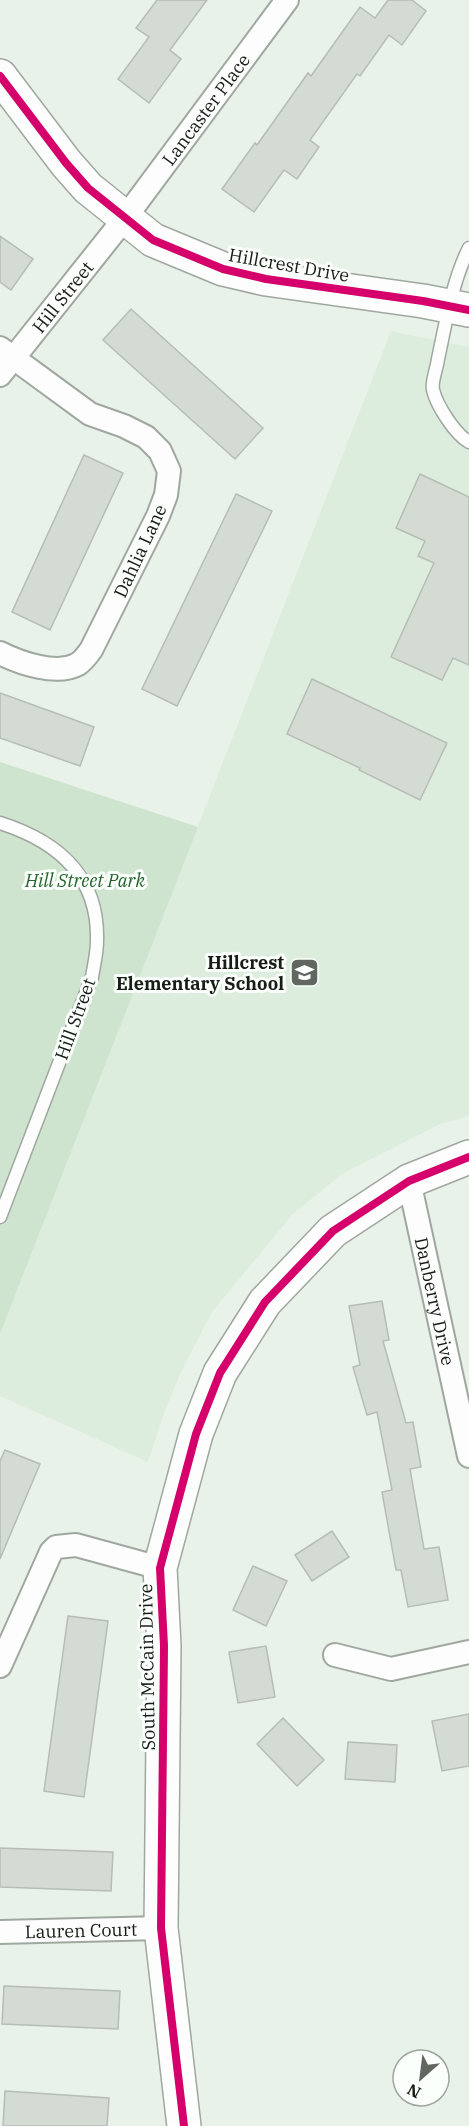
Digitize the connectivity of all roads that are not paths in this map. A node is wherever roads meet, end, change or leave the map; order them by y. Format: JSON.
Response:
{"nodes":[{"id":1,"x":287,"y":0,"type":"edge"},
{"id":2,"x":0,"y":76,"type":"edge"},
{"id":3,"x":125,"y":218,"type":"junction"},
{"id":4,"x":469,"y":248,"type":"edge"},
{"id":5,"x":459,"y":308,"type":"edge"},
{"id":6,"x":4,"y":360,"type":"edge"},
{"id":7,"x":469,"y":442,"type":"edge"},
{"id":8,"x":0,"y":653,"type":"edge"},
{"id":9,"x":0,"y":823,"type":"edge"},
{"id":10,"x":469,"y":1157,"type":"edge"},
{"id":11,"x":409,"y":1180,"type":"junction"},
{"id":12,"x":0,"y":1217,"type":"edge"},
{"id":13,"x":469,"y":1456,"type":"edge"},
{"id":14,"x":160,"y":1568,"type":"junction"},
{"id":15,"x":469,"y":1652,"type":"edge"},
{"id":16,"x":335,"y":1654,"type":"dead end"},
{"id":17,"x":0,"y":1666,"type":"edge"},
{"id":18,"x":160,"y":1928,"type":"junction"},
{"id":19,"x":0,"y":1932,"type":"edge"},
{"id":20,"x":184,"y":2126,"type":"edge"}],
"edges":[{"from":1,"to":3,"type":"street","name":"Lancaster Place"},
{"from":2,"to":3,"type":"street","name":"Hillcrest Drive"},
{"from":3,"to":5,"type":"street","name":"Hillcrest Drive"},
{"from":3,"to":6,"type":"street","name":"Hill Street"},
{"from":4,"to":5,"type":"lane"},
{"from":5,"to":7,"type":"lane"},
{"from":6,"to":8,"type":"street","name":"Dahlia Lane"},
{"from":9,"to":12,"type":"lane","name":"Hill Street"},
{"from":10,"to":11,"type":"street","name":"South McCain Drive"},
{"from":11,"to":13,"type":"street","name":"Danberry Drive"},
{"from":11,"to":14,"type":"street","name":"South McCain Drive"},
{"from":14,"to":17,"type":"street"},
{"from":14,"to":18,"type":"street","name":"South McCain Drive"},
{"from":15,"to":16,"type":"street"},
{"from":18,"to":19,"type":"street","name":"Lauren Court"},
{"from":18,"to":20,"type":"street","name":"South McCain Drive"}]}
